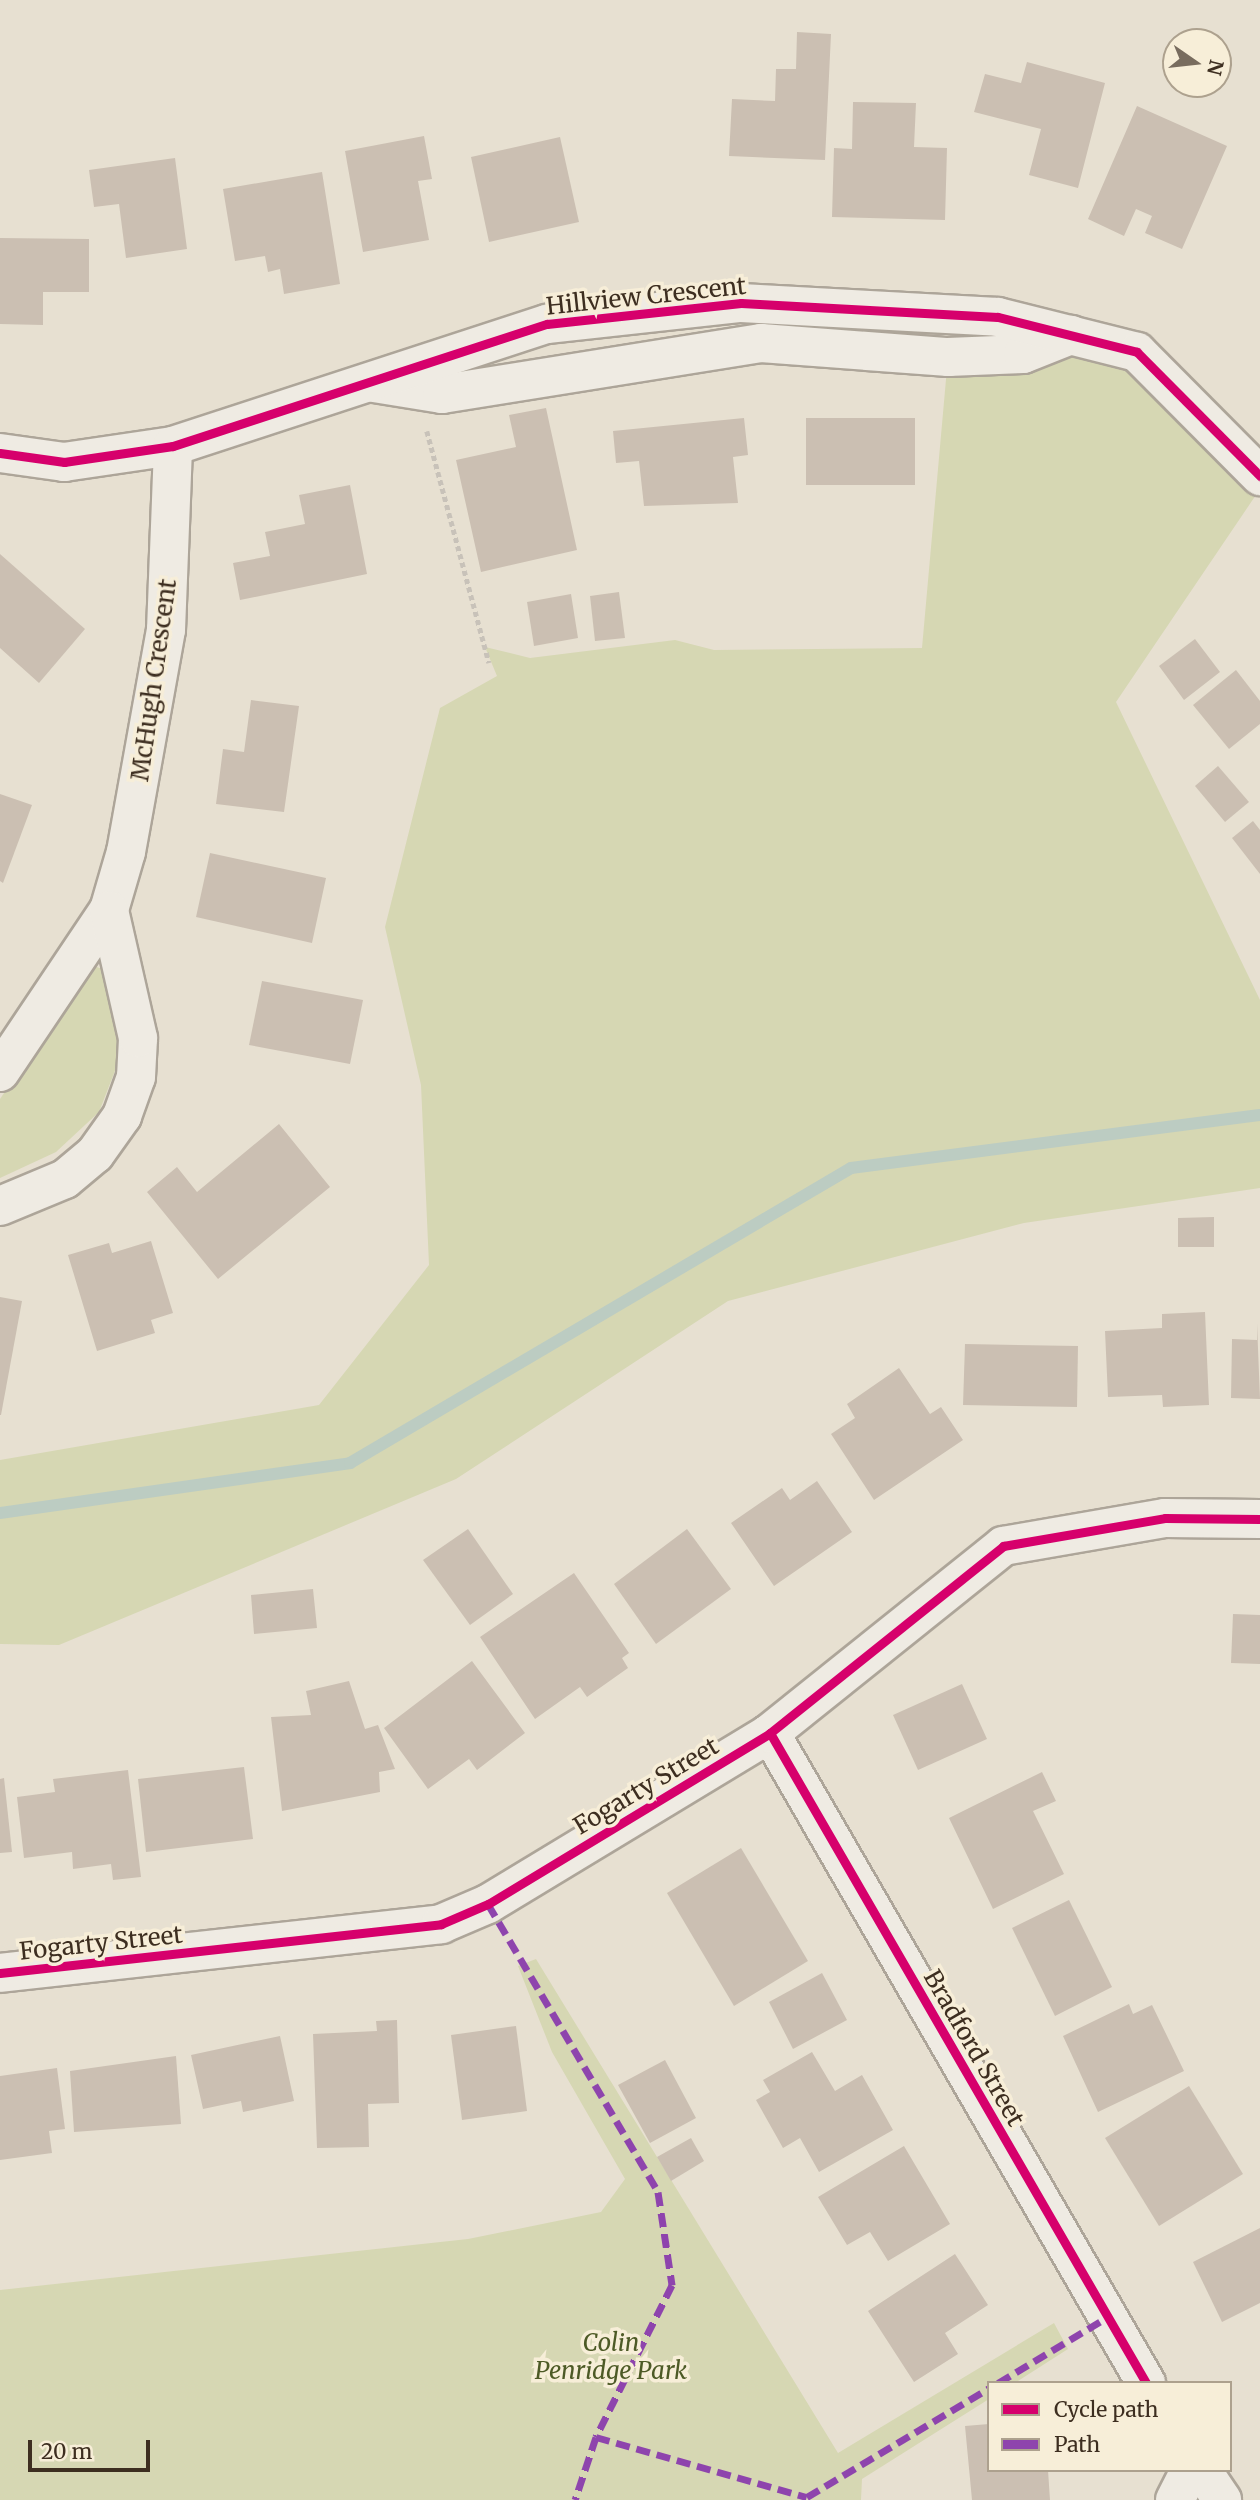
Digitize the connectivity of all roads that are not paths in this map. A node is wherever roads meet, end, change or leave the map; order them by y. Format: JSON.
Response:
{"nodes":[{"id":1,"x":1071,"y":335,"type":"junction"},
{"id":2,"x":368,"y":382,"type":"junction"},
{"id":3,"x":173,"y":446,"type":"junction"},
{"id":4,"x":0,"y":453,"type":"edge"},
{"id":5,"x":1260,"y":476,"type":"edge"},
{"id":6,"x":109,"y":910,"type":"junction"},
{"id":7,"x":0,"y":1072,"type":"edge"},
{"id":8,"x":0,"y":1206,"type":"edge"},
{"id":9,"x":1260,"y":1519,"type":"edge"},
{"id":10,"x":770,"y":1733,"type":"junction"},
{"id":11,"x":0,"y":1973,"type":"edge"},
{"id":12,"x":1145,"y":2381,"type":"edge"},
{"id":13,"x":1189,"y":2472,"type":"edge"},
{"id":14,"x":1203,"y":2472,"type":"edge"},
{"id":15,"x":1175,"y":2500,"type":"edge"},
{"id":16,"x":1222,"y":2500,"type":"edge"}],
"edges":[{"from":1,"to":2,"type":"street"},
{"from":1,"to":2,"type":"street","name":"Hillview Crescent"},
{"from":1,"to":5,"type":"street","name":"Hillview Crescent"},
{"from":2,"to":3,"type":"street","name":"Hillview Crescent"},
{"from":3,"to":4,"type":"street","name":"Hillview Crescent"},
{"from":3,"to":6,"type":"street","name":"McHugh Crescent"},
{"from":6,"to":7,"type":"street","name":"McHugh Crescent"},
{"from":6,"to":8,"type":"street","name":"McHugh Crescent"},
{"from":9,"to":10,"type":"street","name":"Fogarty Street"},
{"from":10,"to":11,"type":"street","name":"Fogarty Street"},
{"from":10,"to":12,"type":"street","name":"Bradford Street"},
{"from":13,"to":15,"type":"street"},
{"from":14,"to":16,"type":"street"}]}
